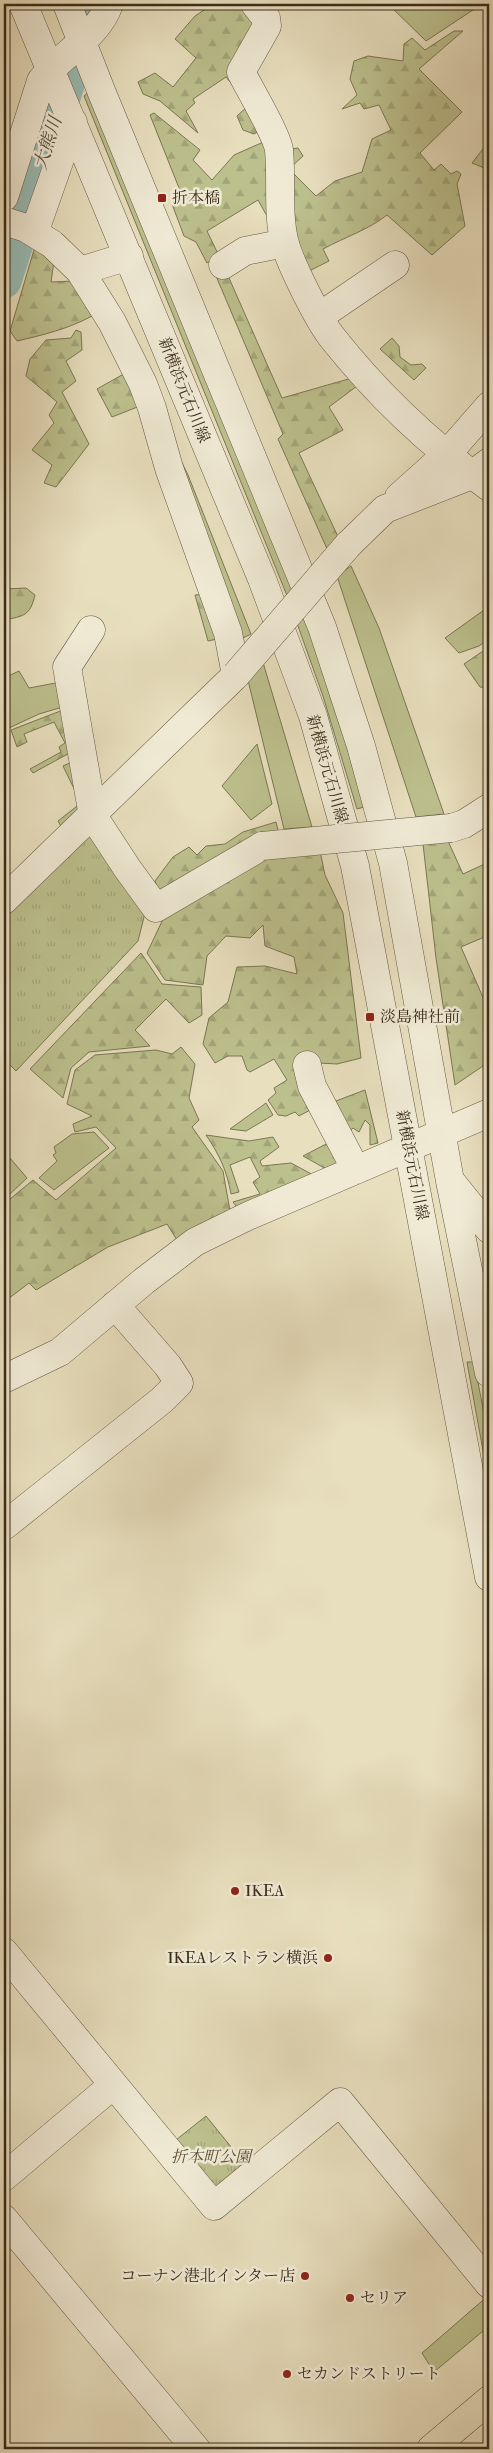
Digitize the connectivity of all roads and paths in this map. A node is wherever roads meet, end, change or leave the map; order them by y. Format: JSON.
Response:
{"nodes":[{"id":1,"x":23,"y":4,"type":"edge"},
{"id":2,"x":67,"y":4,"type":"edge"},
{"id":3,"x":109,"y":4,"type":"edge"},
{"id":4,"x":255,"y":4,"type":"edge"},
{"id":5,"x":82,"y":40,"type":"junction"},
{"id":6,"x":50,"y":69,"type":"junction"},
{"id":7,"x":73,"y":122,"type":"junction"},
{"id":8,"x":4,"y":196,"type":"edge"},
{"id":9,"x":21,"y":227,"type":"edge"},
{"id":10,"x":285,"y":243,"type":"junction"},
{"id":11,"x":129,"y":256,"type":"junction"},
{"id":12,"x":395,"y":264,"type":"dead end"},
{"id":13,"x":223,"y":265,"type":"dead end"},
{"id":14,"x":80,"y":272,"type":"junction"},
{"id":15,"x":320,"y":316,"type":"junction"},
{"id":16,"x":489,"y":406,"type":"edge"},
{"id":17,"x":448,"y":453,"type":"junction"},
{"id":18,"x":484,"y":475,"type":"edge"},
{"id":19,"x":385,"y":509,"type":"junction"},
{"id":20,"x":91,"y":630,"type":"dead end"},
{"id":21,"x":236,"y":676,"type":"junction"},
{"id":22,"x":489,"y":808,"type":"edge"},
{"id":23,"x":93,"y":816,"type":"junction"},
{"id":24,"x":4,"y":900,"type":"edge"},
{"id":25,"x":306,"y":1065,"type":"dead end"},
{"id":26,"x":489,"y":1113,"type":"edge"},
{"id":27,"x":442,"y":1133,"type":"junction"},
{"id":28,"x":408,"y":1147,"type":"junction"},
{"id":29,"x":356,"y":1170,"type":"junction"},
{"id":30,"x":450,"y":1181,"type":"junction"},
{"id":31,"x":489,"y":1229,"type":"edge"},
{"id":32,"x":115,"y":1306,"type":"junction"},
{"id":33,"x":489,"y":1373,"type":"edge"},
{"id":34,"x":4,"y":1379,"type":"edge"},
{"id":35,"x":4,"y":1526,"type":"edge"},
{"id":36,"x":489,"y":1577,"type":"edge"},
{"id":37,"x":4,"y":1952,"type":"edge"},
{"id":38,"x":113,"y":2085,"type":"junction"},
{"id":39,"x":4,"y":2177,"type":"edge"},
{"id":40,"x":4,"y":2218,"type":"edge"},
{"id":41,"x":489,"y":2284,"type":"edge"},
{"id":42,"x":489,"y":2400,"type":"edge"},
{"id":43,"x":196,"y":2449,"type":"edge"},
{"id":44,"x":431,"y":2449,"type":"edge"}],
"edges":[{"from":1,"to":6,"type":"street","name":"新横浜元石川線"},
{"from":2,"to":5,"type":"street"},
{"from":3,"to":5,"type":"street"},
{"from":4,"to":10,"type":"street"},
{"from":5,"to":6,"type":"street"},
{"from":5,"to":27,"type":"street"},
{"from":6,"to":7,"type":"street","name":"新横浜元石川線"},
{"from":6,"to":8,"type":"street"},
{"from":7,"to":9,"type":"street"},
{"from":7,"to":11,"type":"street","name":"新横浜元石川線"},
{"from":9,"to":14,"type":"street"},
{"from":10,"to":13,"type":"street"},
{"from":10,"to":15,"type":"street"},
{"from":11,"to":14,"type":"street"},
{"from":11,"to":28,"type":"street","name":"新横浜元石川線"},
{"from":12,"to":15,"type":"street"},
{"from":14,"to":21,"type":"street"},
{"from":15,"to":17,"type":"street"},
{"from":16,"to":17,"type":"street"},
{"from":17,"to":18,"type":"street"},
{"from":17,"to":19,"type":"street"},
{"from":18,"to":19,"type":"street"},
{"from":19,"to":21,"type":"street","bridge":true},
{"from":20,"to":23,"type":"street"},
{"from":21,"to":23,"type":"street"},
{"from":22,"to":23,"type":"street","bridge":true},
{"from":23,"to":24,"type":"street"},
{"from":25,"to":29,"type":"street"},
{"from":26,"to":27,"type":"street"},
{"from":27,"to":28,"type":"street"},
{"from":27,"to":30,"type":"street"},
{"from":28,"to":29,"type":"street"},
{"from":28,"to":36,"type":"street","name":"新横浜元石川線"},
{"from":29,"to":32,"type":"street"},
{"from":30,"to":31,"type":"street"},
{"from":30,"to":33,"type":"street"},
{"from":32,"to":34,"type":"street"},
{"from":32,"to":35,"type":"street"},
{"from":37,"to":38,"type":"street"},
{"from":38,"to":39,"type":"street"},
{"from":38,"to":41,"type":"street"},
{"from":40,"to":43,"type":"street"},
{"from":42,"to":44,"type":"main road"}]}
